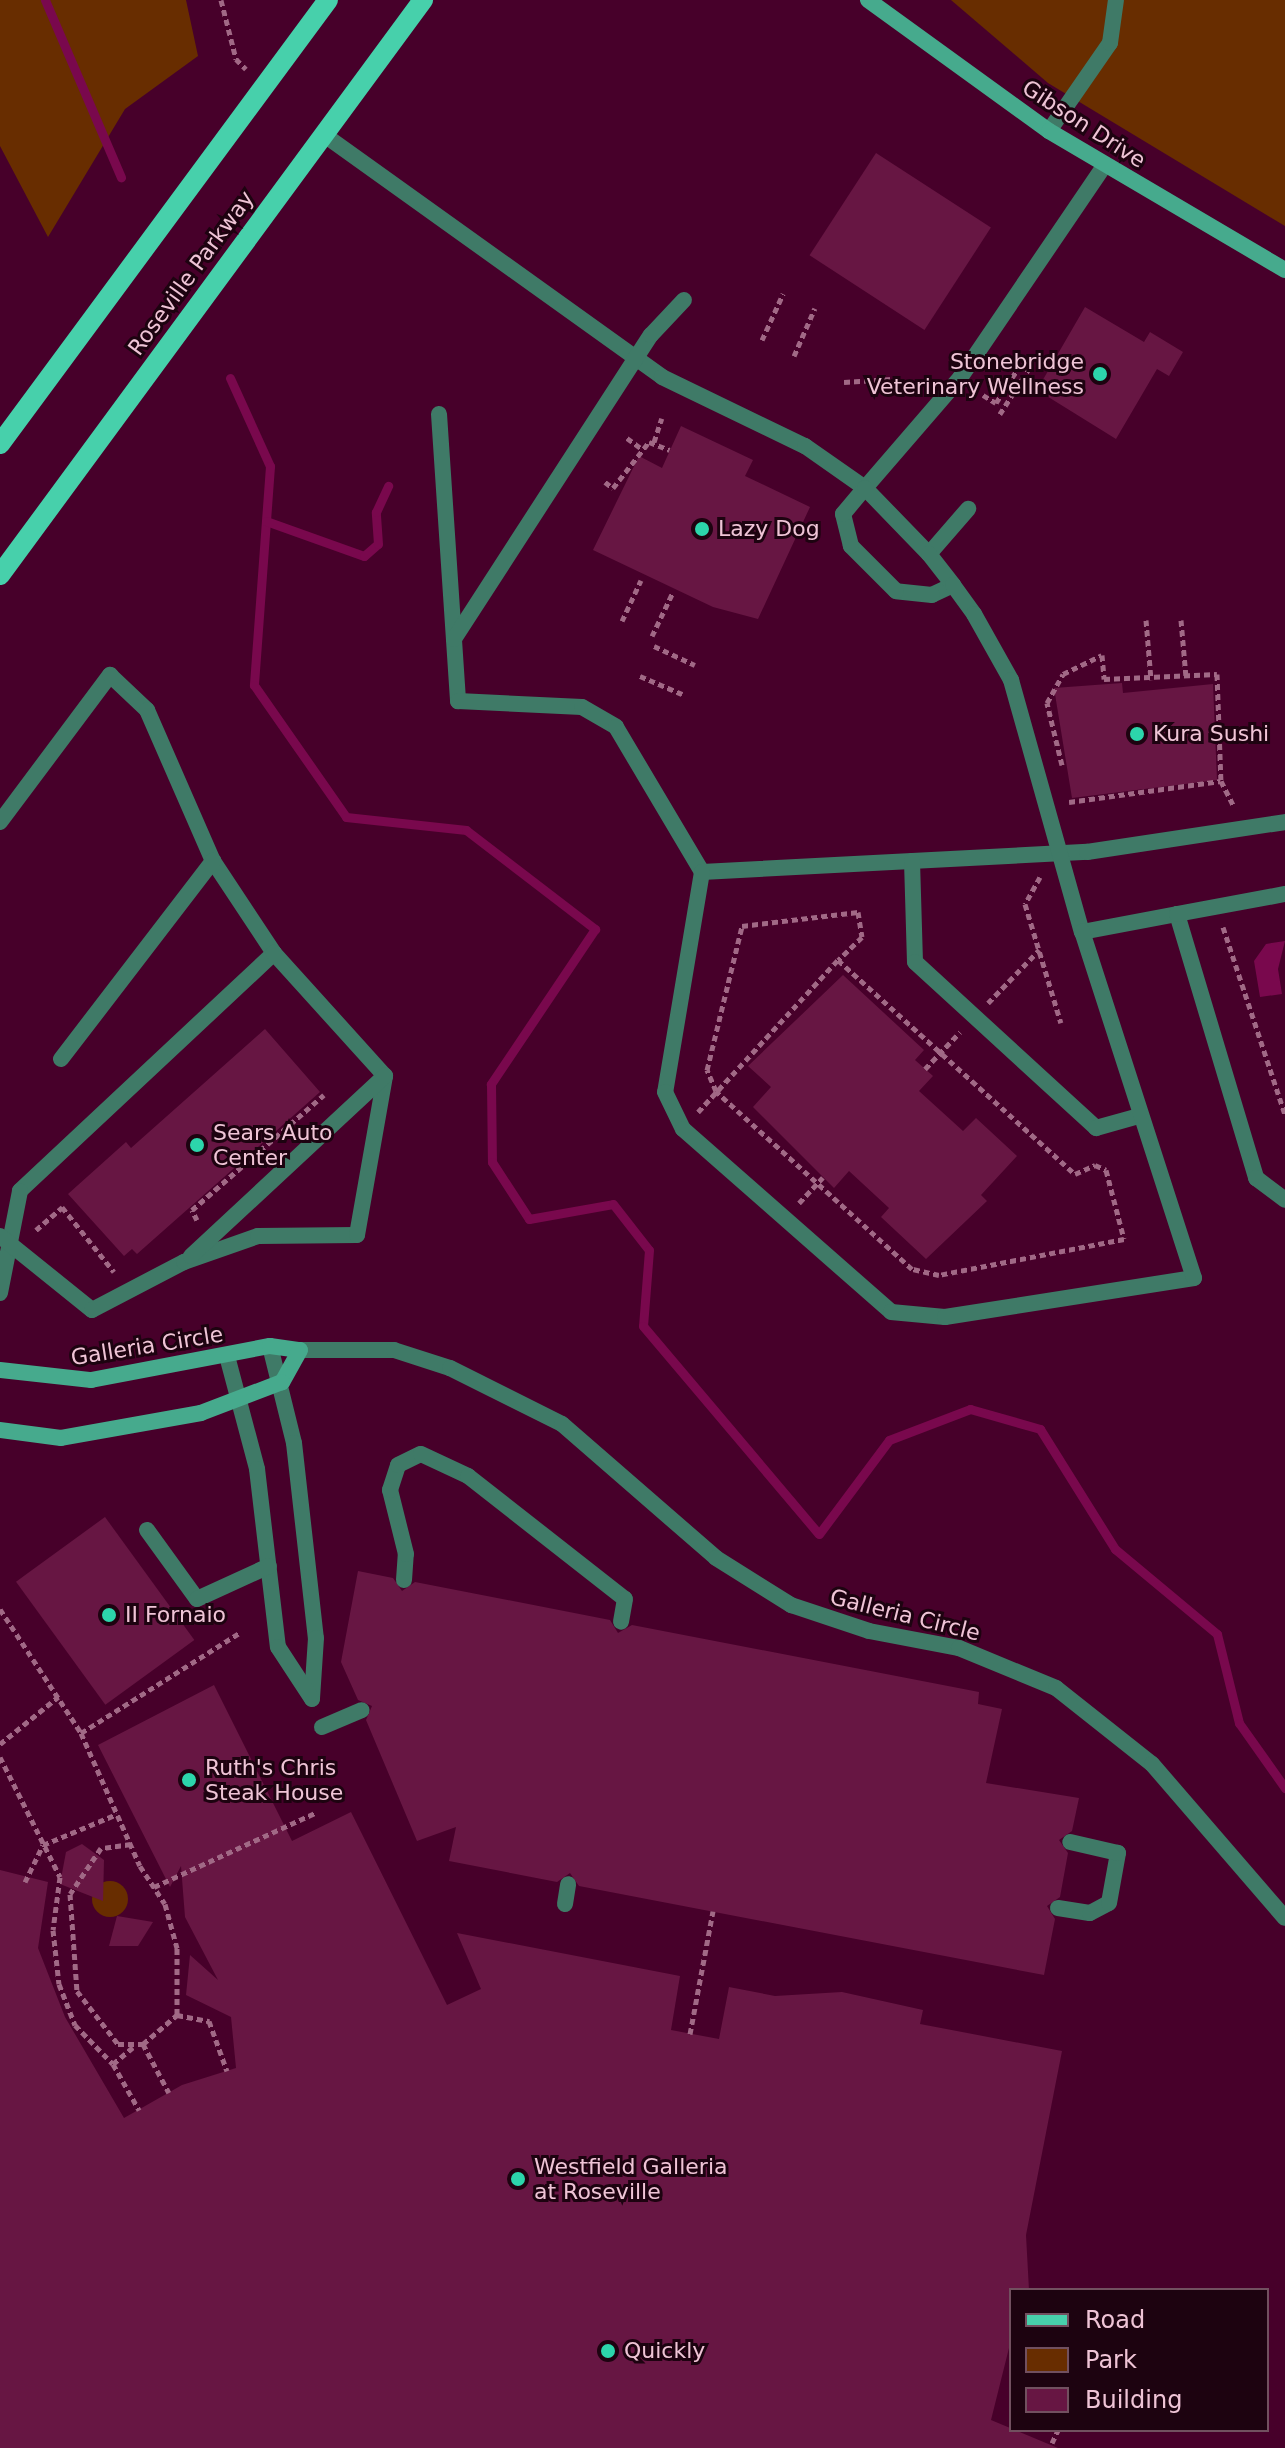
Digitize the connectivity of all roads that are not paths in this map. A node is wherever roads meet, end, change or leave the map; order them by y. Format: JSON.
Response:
{"nodes":[{"id":1,"x":328,"y":0,"type":"edge"},
{"id":2,"x":423,"y":0,"type":"edge"},
{"id":3,"x":868,"y":0,"type":"edge"},
{"id":4,"x":1116,"y":0,"type":"edge"},
{"id":5,"x":1049,"y":131,"type":"junction"},
{"id":6,"x":323,"y":134,"type":"junction"},
{"id":7,"x":1104,"y":166,"type":"junction"},
{"id":8,"x":1285,"y":270,"type":"edge"},
{"id":9,"x":684,"y":300,"type":"dead end"},
{"id":10,"x":636,"y":358,"type":"junction"},
{"id":11,"x":439,"y":414,"type":"dead end"},
{"id":12,"x":0,"y":444,"type":"edge"},
{"id":13,"x":865,"y":488,"type":"junction"},
{"id":14,"x":968,"y":509,"type":"dead end"},
{"id":15,"x":929,"y":554,"type":"junction"},
{"id":16,"x":0,"y":575,"type":"edge"},
{"id":17,"x":953,"y":585,"type":"junction"},
{"id":18,"x":454,"y":639,"type":"junction"},
{"id":19,"x":0,"y":822,"type":"edge"},
{"id":20,"x":1285,"y":822,"type":"edge"},
{"id":21,"x":1059,"y":853,"type":"junction"},
{"id":22,"x":213,"y":861,"type":"junction"},
{"id":23,"x":912,"y":861,"type":"junction"},
{"id":24,"x":702,"y":872,"type":"junction"},
{"id":25,"x":1285,"y":894,"type":"edge"},
{"id":26,"x":1177,"y":914,"type":"junction"},
{"id":27,"x":1082,"y":932,"type":"junction"},
{"id":28,"x":274,"y":953,"type":"junction"},
{"id":29,"x":61,"y":1059,"type":"dead end"},
{"id":30,"x":385,"y":1076,"type":"junction"},
{"id":31,"x":1139,"y":1116,"type":"junction"},
{"id":32,"x":1285,"y":1200,"type":"edge"},
{"id":33,"x":0,"y":1236,"type":"edge"},
{"id":34,"x":14,"y":1249,"type":"junction"},
{"id":35,"x":184,"y":1262,"type":"junction"},
{"id":36,"x":0,"y":1293,"type":"edge"},
{"id":37,"x":270,"y":1346,"type":"junction"},
{"id":38,"x":300,"y":1350,"type":"junction"},
{"id":39,"x":227,"y":1356,"type":"junction"},
{"id":40,"x":0,"y":1370,"type":"edge"},
{"id":41,"x":282,"y":1382,"type":"junction"},
{"id":42,"x":239,"y":1396,"type":"junction"},
{"id":43,"x":0,"y":1430,"type":"edge"},
{"id":44,"x":147,"y":1530,"type":"dead end"},
{"id":45,"x":269,"y":1566,"type":"junction"},
{"id":46,"x":404,"y":1580,"type":"dead end"},
{"id":47,"x":621,"y":1622,"type":"dead end"},
{"id":48,"x":362,"y":1710,"type":"dead end"},
{"id":49,"x":322,"y":1727,"type":"dead end"},
{"id":50,"x":1070,"y":1842,"type":"dead end"},
{"id":51,"x":568,"y":1884,"type":"dead end"},
{"id":52,"x":565,"y":1904,"type":"dead end"},
{"id":53,"x":1058,"y":1908,"type":"dead end"},
{"id":54,"x":1285,"y":1918,"type":"edge"}],
"edges":[{"from":1,"to":12,"type":"main road"},
{"from":2,"to":6,"type":"main road","name":"Roseville Parkway"},
{"from":3,"to":5,"type":"street","name":"Gibson Drive"},
{"from":4,"to":5,"type":"lane"},
{"from":5,"to":7,"type":"street","name":"Gibson Drive"},
{"from":6,"to":10,"type":"lane"},
{"from":6,"to":16,"type":"main road","name":"Roseville Parkway"},
{"from":7,"to":8,"type":"street","name":"Gibson Drive"},
{"from":7,"to":13,"type":"lane"},
{"from":9,"to":10,"type":"lane"},
{"from":10,"to":13,"type":"lane"},
{"from":10,"to":18,"type":"lane"},
{"from":11,"to":18,"type":"lane"},
{"from":13,"to":15,"type":"lane"},
{"from":13,"to":17,"type":"lane"},
{"from":14,"to":15,"type":"lane"},
{"from":15,"to":17,"type":"lane"},
{"from":17,"to":21,"type":"lane"},
{"from":18,"to":24,"type":"lane"},
{"from":19,"to":22,"type":"lane"},
{"from":20,"to":21,"type":"lane"},
{"from":21,"to":23,"type":"lane"},
{"from":21,"to":27,"type":"lane"},
{"from":22,"to":28,"type":"lane"},
{"from":22,"to":29,"type":"lane"},
{"from":23,"to":24,"type":"lane"},
{"from":23,"to":31,"type":"lane"},
{"from":24,"to":31,"type":"lane"},
{"from":25,"to":26,"type":"lane"},
{"from":26,"to":27,"type":"lane"},
{"from":26,"to":32,"type":"lane"},
{"from":27,"to":31,"type":"lane"},
{"from":28,"to":30,"type":"lane"},
{"from":28,"to":34,"type":"lane"},
{"from":30,"to":35,"type":"lane"},
{"from":30,"to":35,"type":"lane"},
{"from":33,"to":34,"type":"lane"},
{"from":34,"to":35,"type":"lane"},
{"from":34,"to":36,"type":"lane"},
{"from":37,"to":38,"type":"street","name":"Galleria Circle"},
{"from":37,"to":39,"type":"street","name":"Galleria Circle"},
{"from":37,"to":41,"type":"lane"},
{"from":38,"to":41,"type":"street"},
{"from":38,"to":54,"type":"lane","name":"Galleria Circle"},
{"from":39,"to":40,"type":"street","name":"Galleria Circle"},
{"from":39,"to":42,"type":"lane"},
{"from":41,"to":42,"type":"street"},
{"from":41,"to":45,"type":"lane"},
{"from":42,"to":43,"type":"street"},
{"from":42,"to":45,"type":"lane"},
{"from":44,"to":45,"type":"lane"},
{"from":46,"to":47,"type":"lane"},
{"from":48,"to":49,"type":"lane"},
{"from":50,"to":53,"type":"lane"},
{"from":51,"to":52,"type":"lane"}]}
